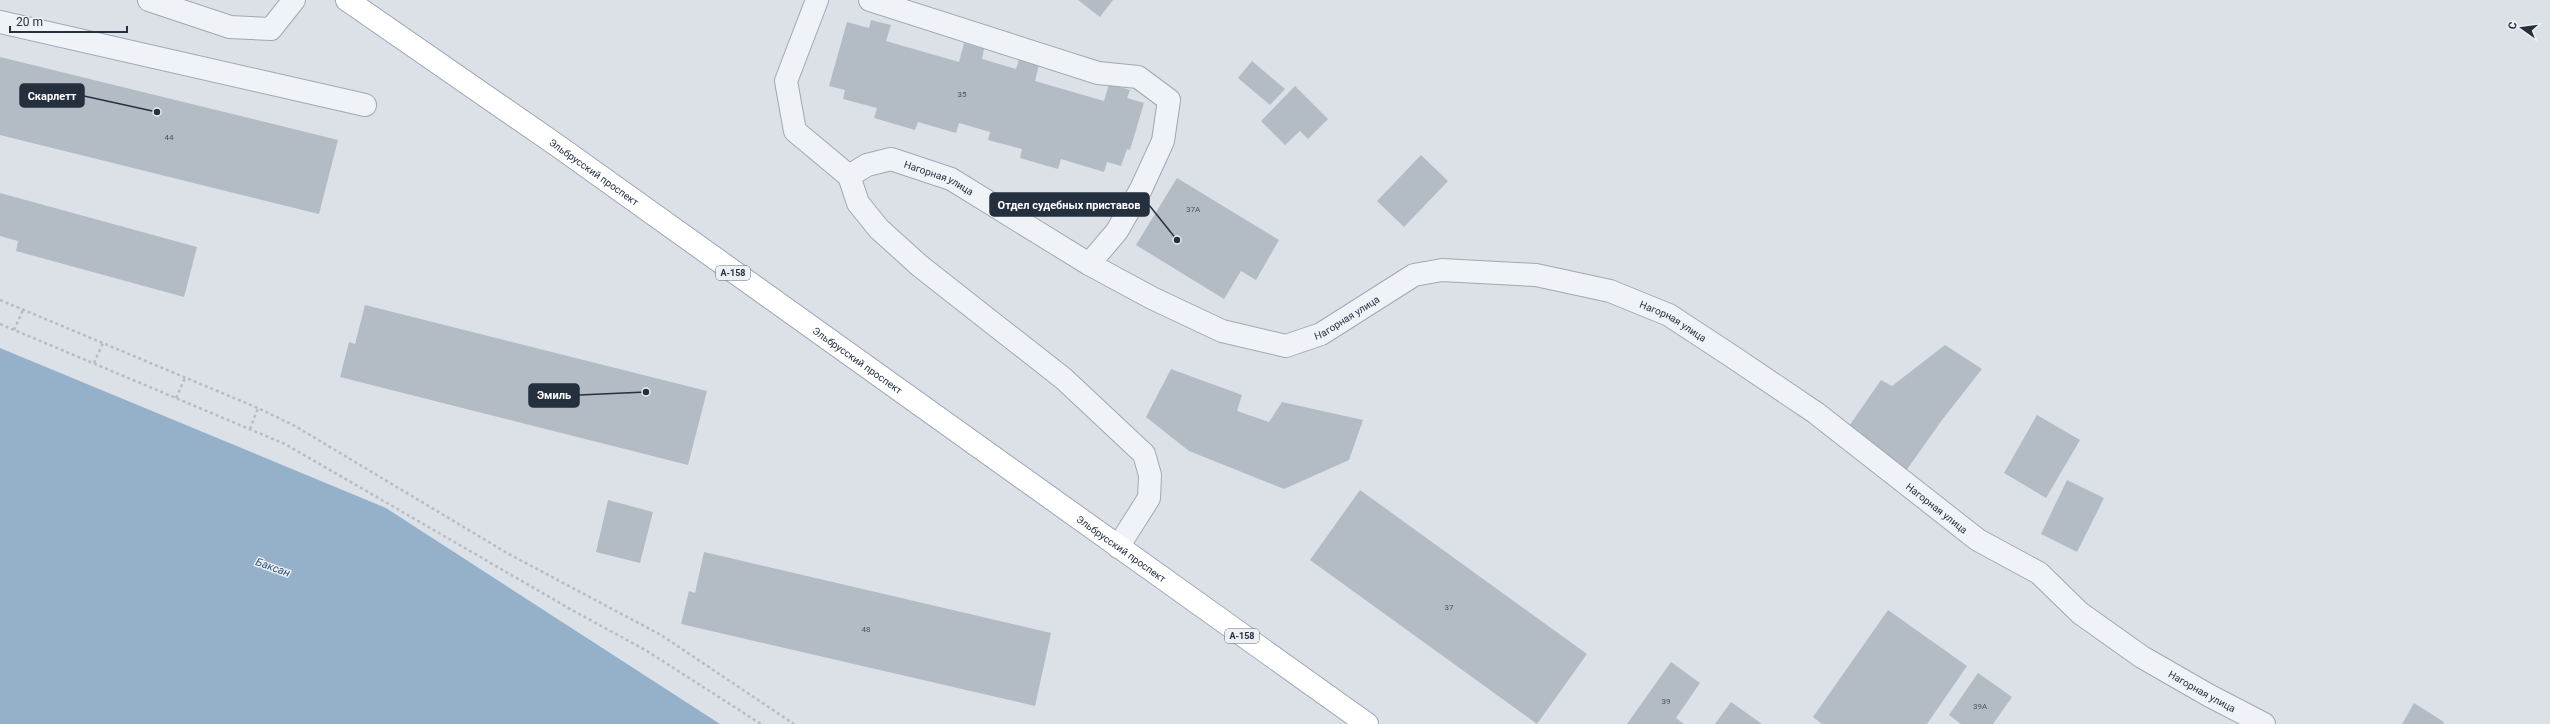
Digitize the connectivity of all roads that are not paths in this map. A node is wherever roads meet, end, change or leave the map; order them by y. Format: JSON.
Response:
{"nodes":[{"id":1,"x":148,"y":0,"type":"edge"},
{"id":2,"x":294,"y":0,"type":"edge"},
{"id":3,"x":347,"y":0,"type":"edge"},
{"id":4,"x":817,"y":0,"type":"edge"},
{"id":5,"x":870,"y":0,"type":"edge"},
{"id":6,"x":0,"y":22,"type":"edge"},
{"id":7,"x":365,"y":105,"type":"dead end"},
{"id":8,"x":849,"y":176,"type":"junction"},
{"id":9,"x":1089,"y":264,"type":"junction"},
{"id":10,"x":1118,"y":547,"type":"junction"},
{"id":11,"x":1367,"y":724,"type":"edge"},
{"id":12,"x":2264,"y":724,"type":"edge"}],
"edges":[{"from":1,"to":2,"type":"street"},
{"from":3,"to":10,"type":"main road","name":"Эльбрусский проспект","number":"А-158"},
{"from":4,"to":8,"type":"street"},
{"from":5,"to":9,"type":"street"},
{"from":6,"to":7,"type":"street"},
{"from":8,"to":9,"type":"street","name":"Нагорная улица"},
{"from":8,"to":10,"type":"street"},
{"from":9,"to":12,"type":"street","name":"Нагорная улица"},
{"from":10,"to":11,"type":"main road","name":"Эльбрусский проспект","number":"А-158"}]}
